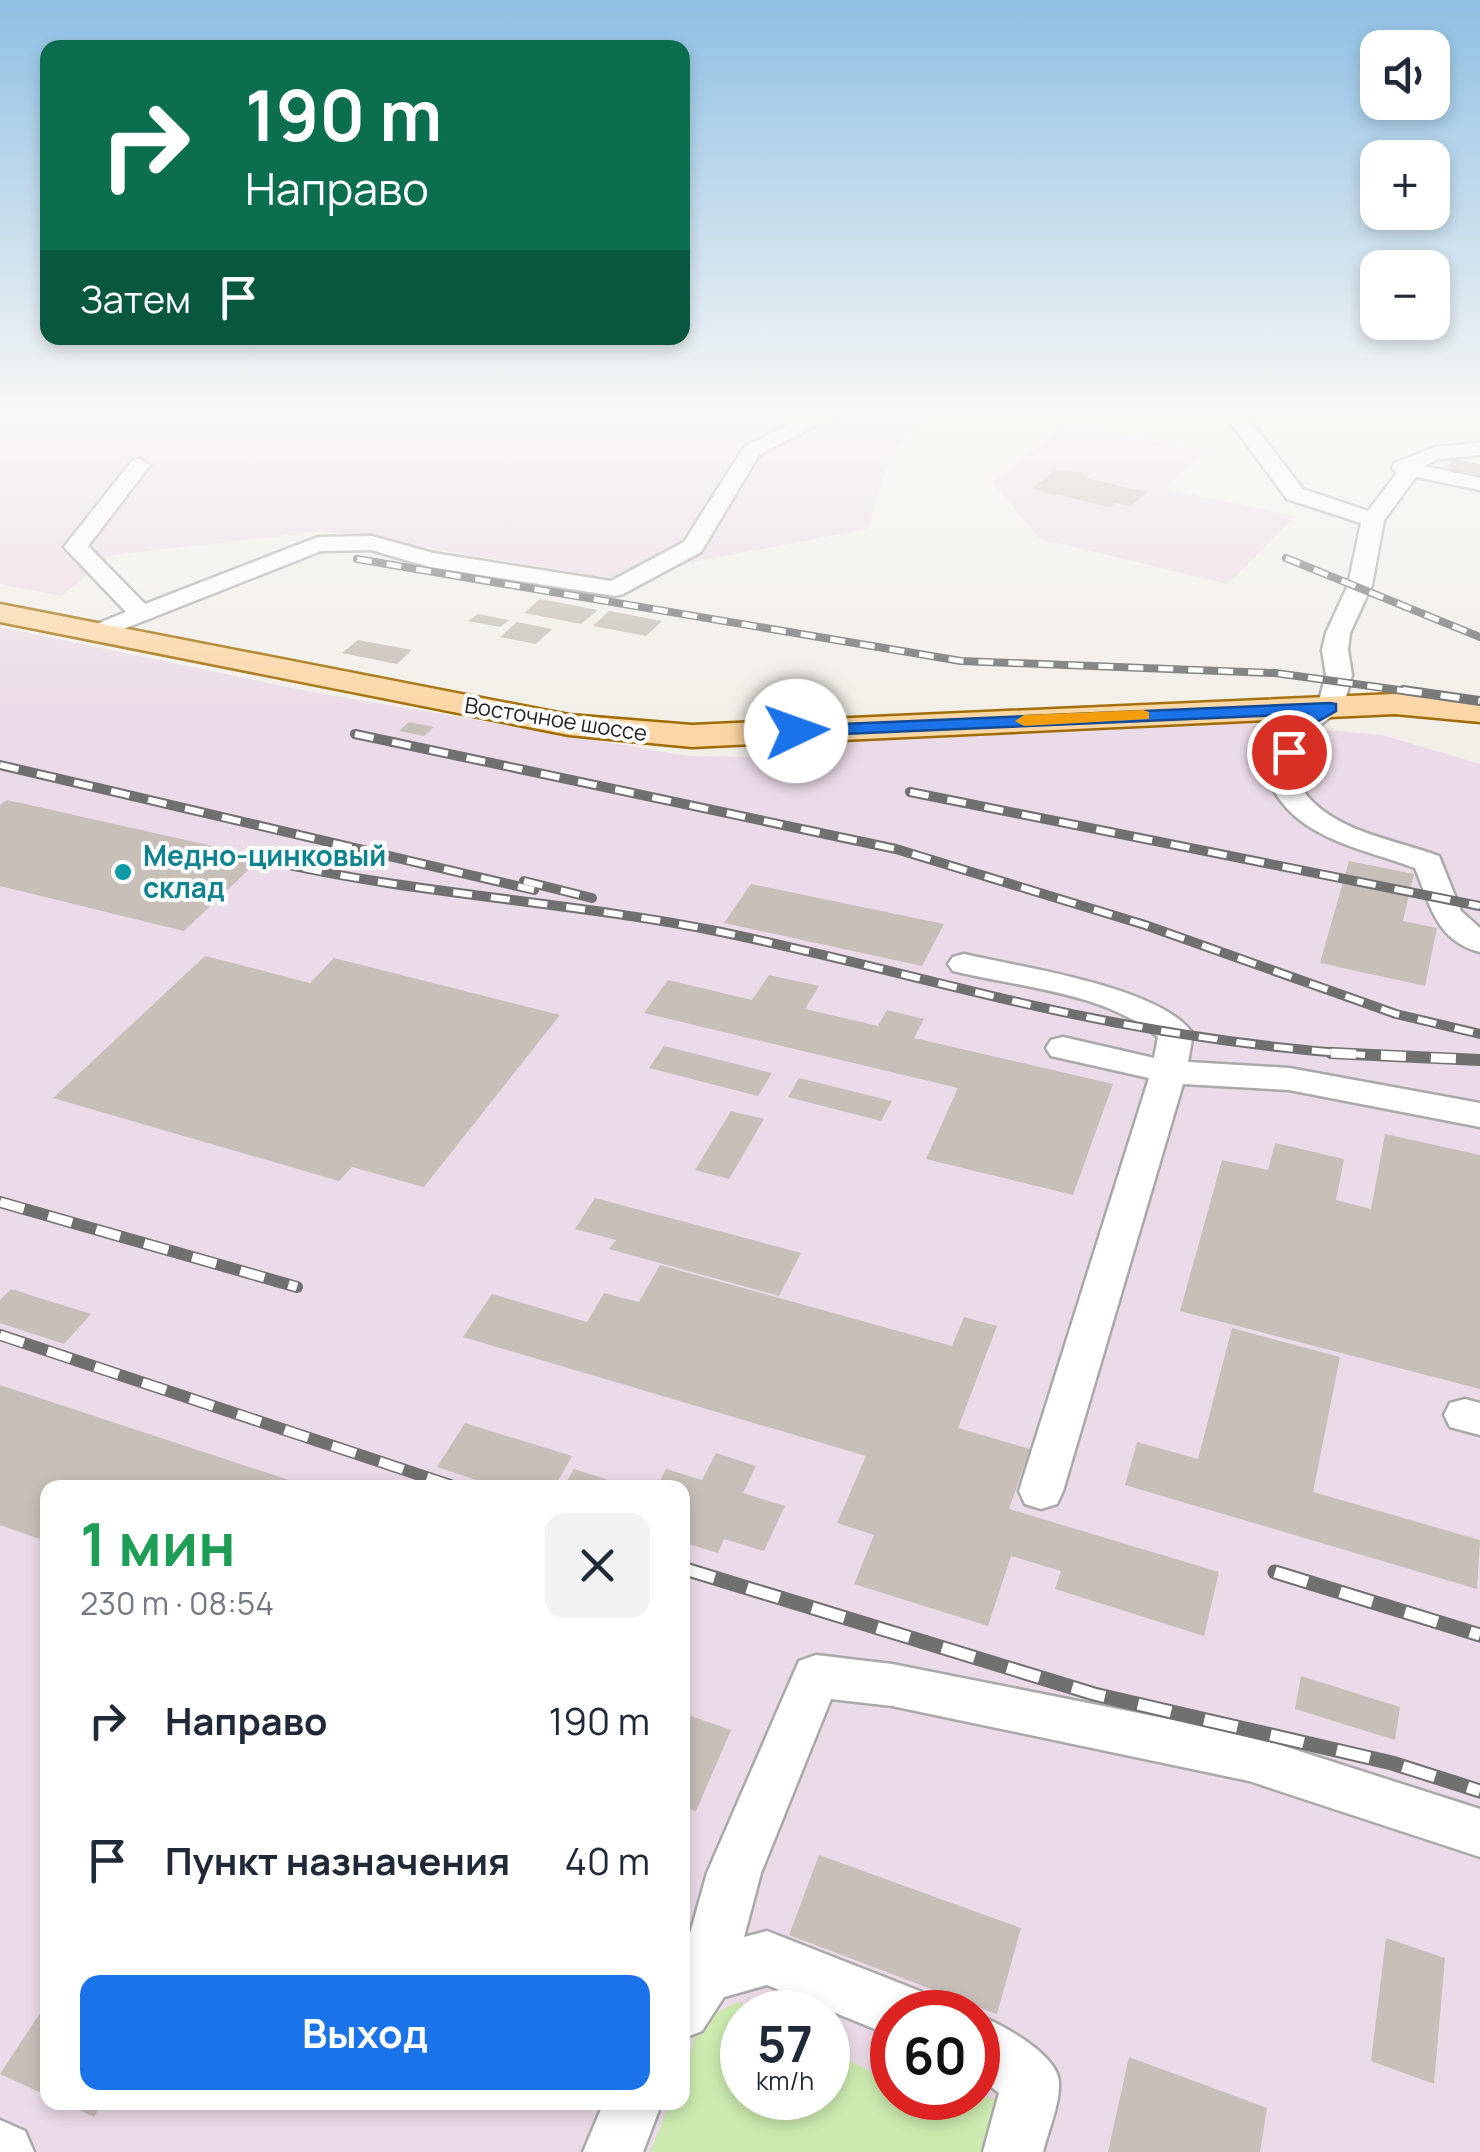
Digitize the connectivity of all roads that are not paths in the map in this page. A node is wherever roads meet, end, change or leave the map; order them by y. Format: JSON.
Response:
{"nodes":[{"id":1,"x":100,"y":515,"type":"edge"},
{"id":2,"x":712,"y":515,"type":"edge"},
{"id":3,"x":1359,"y":515,"type":"edge"},
{"id":4,"x":1375,"y":515,"type":"edge"},
{"id":5,"x":1373,"y":520,"type":"junction"},
{"id":6,"x":0,"y":613,"type":"edge"},
{"id":7,"x":142,"y":615,"type":"junction"},
{"id":8,"x":98,"y":632,"type":"junction"},
{"id":9,"x":1330,"y":708,"type":"junction"},
{"id":10,"x":1480,"y":712,"type":"edge"},
{"id":11,"x":1480,"y":942,"type":"edge"},
{"id":12,"x":964,"y":964,"type":"dead end"},
{"id":13,"x":1063,"y":1048,"type":"dead end"},
{"id":14,"x":1169,"y":1072,"type":"junction"},
{"id":15,"x":1480,"y":1115,"type":"edge"},
{"id":16,"x":1041,"y":1491,"type":"dead end"},
{"id":17,"x":1480,"y":1833,"type":"edge"},
{"id":18,"x":695,"y":1992,"type":"edge"},
{"id":19,"x":870,"y":1999,"type":"edge"},
{"id":20,"x":1000,"y":2059,"type":"edge"},
{"id":21,"x":630,"y":2110,"type":"edge"},
{"id":22,"x":613,"y":2152,"type":"edge"},
{"id":23,"x":1013,"y":2152,"type":"edge"}],
"edges":[{"from":1,"to":7,"type":"street"},
{"from":2,"to":7,"type":"street"},
{"from":3,"to":5,"type":"street"},
{"from":4,"to":5,"type":"street"},
{"from":5,"to":9,"type":"street"},
{"from":6,"to":8,"type":"main road","name":"Восточное шоссе"},
{"from":7,"to":8,"type":"street"},
{"from":8,"to":9,"type":"main road","name":"Восточное шоссе"},
{"from":9,"to":10,"type":"main road","name":"Восточное шоссе"},
{"from":9,"to":11,"type":"street"},
{"from":12,"to":14,"type":"street"},
{"from":13,"to":14,"type":"street"},
{"from":14,"to":15,"type":"street"},
{"from":14,"to":16,"type":"street"},
{"from":17,"to":18,"type":"street"},
{"from":18,"to":19,"type":"street"},
{"from":20,"to":23,"type":"street"},
{"from":21,"to":22,"type":"street"}]}
